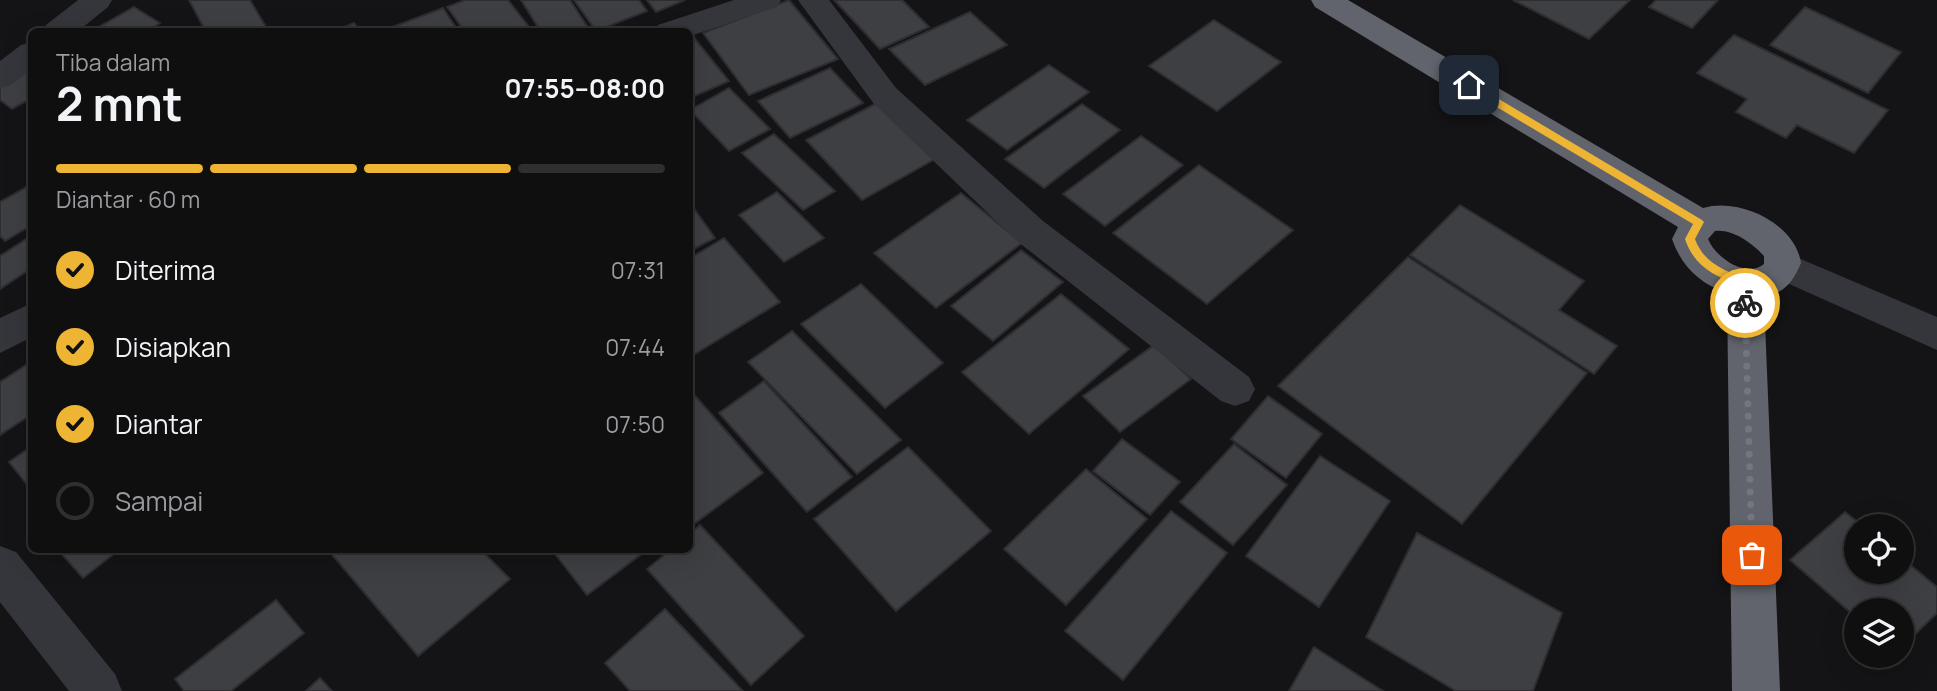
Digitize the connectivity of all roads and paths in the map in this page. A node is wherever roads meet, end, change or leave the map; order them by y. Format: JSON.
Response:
{"nodes":[{"id":1,"x":97,"y":0,"type":"edge"},
{"id":2,"x":766,"y":0,"type":"edge"},
{"id":3,"x":813,"y":0,"type":"edge"},
{"id":4,"x":1326,"y":0,"type":"edge"},
{"id":5,"x":62,"y":28,"type":"edge"},
{"id":6,"x":680,"y":28,"type":"edge"},
{"id":7,"x":28,"y":55,"type":"edge"},
{"id":8,"x":0,"y":77,"type":"edge"},
{"id":9,"x":1699,"y":222,"type":"junction"},
{"id":10,"x":1782,"y":265,"type":"junction"},
{"id":11,"x":1745,"y":283,"type":"junction"},
{"id":12,"x":28,"y":320,"type":"edge"},
{"id":13,"x":1937,"y":334,"type":"edge"},
{"id":14,"x":0,"y":337,"type":"edge"},
{"id":15,"x":1235,"y":389,"type":"dead end"},
{"id":16,"x":0,"y":567,"type":"edge"},
{"id":17,"x":97,"y":691,"type":"edge"},
{"id":18,"x":1756,"y":691,"type":"edge"}],
"edges":[{"from":1,"to":5,"type":"street"},
{"from":2,"to":6,"type":"street"},
{"from":3,"to":15,"type":"street"},
{"from":4,"to":9,"type":"highway"},
{"from":7,"to":8,"type":"street"},
{"from":9,"to":10,"type":"highway"},
{"from":9,"to":11,"type":"highway"},
{"from":10,"to":11,"type":"highway"},
{"from":10,"to":13,"type":"street"},
{"from":11,"to":18,"type":"highway"},
{"from":12,"to":14,"type":"street"},
{"from":16,"to":17,"type":"street"}]}
